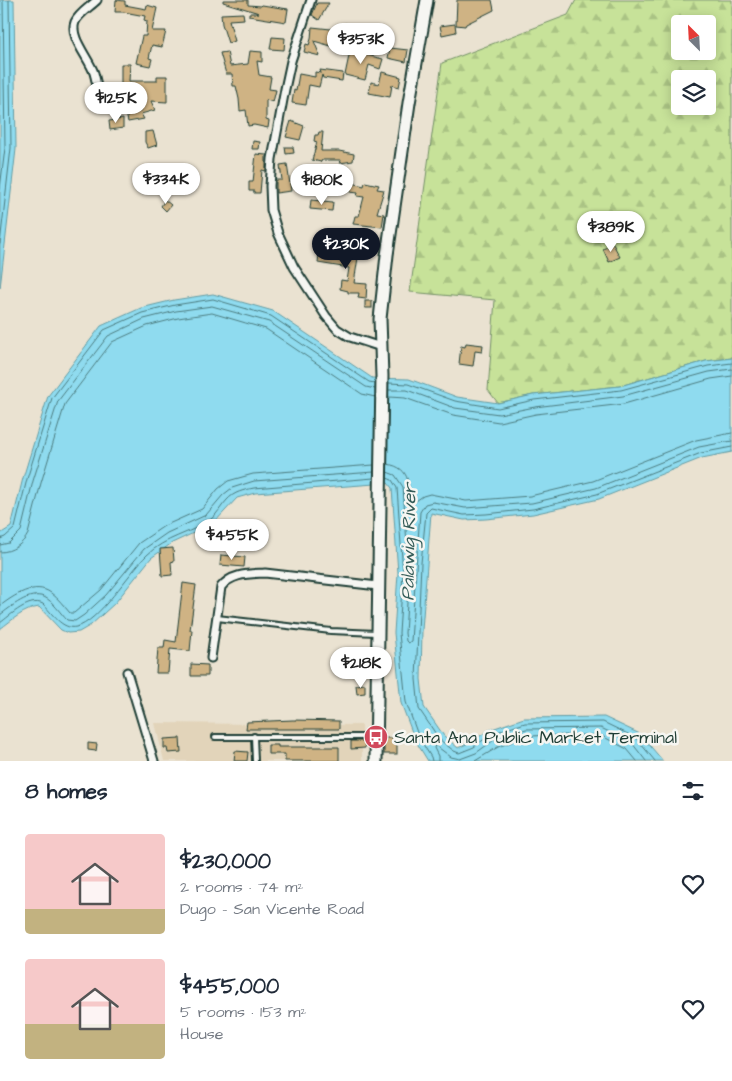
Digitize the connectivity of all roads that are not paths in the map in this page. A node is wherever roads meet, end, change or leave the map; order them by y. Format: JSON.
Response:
{"nodes":[{"id":1,"x":97,"y":0,"type":"edge"},
{"id":2,"x":311,"y":0,"type":"edge"},
{"id":3,"x":427,"y":0,"type":"edge"},
{"id":4,"x":100,"y":104,"type":"dead end"},
{"id":5,"x":381,"y":347,"type":"junction"},
{"id":6,"x":378,"y":586,"type":"junction"},
{"id":7,"x":217,"y":618,"type":"junction"},
{"id":8,"x":378,"y":633,"type":"junction"},
{"id":9,"x":211,"y":658,"type":"dead end"},
{"id":10,"x":126,"y":672,"type":"dead end"},
{"id":11,"x":254,"y":736,"type":"junction"},
{"id":12,"x":215,"y":737,"type":"dead end"},
{"id":13,"x":376,"y":737,"type":"junction"},
{"id":14,"x":154,"y":761,"type":"edge"},
{"id":15,"x":255,"y":761,"type":"edge"},
{"id":16,"x":376,"y":761,"type":"edge"}],
"edges":[{"from":1,"to":4,"type":"street"},
{"from":2,"to":5,"type":"street"},
{"from":3,"to":5,"type":"main road"},
{"from":5,"to":6,"type":"main road"},
{"from":6,"to":7,"type":"street"},
{"from":6,"to":8,"type":"main road"},
{"from":7,"to":8,"type":"lane"},
{"from":7,"to":9,"type":"street"},
{"from":8,"to":13,"type":"main road"},
{"from":10,"to":14,"type":"street"},
{"from":11,"to":12,"type":"lane"},
{"from":11,"to":13,"type":"lane"},
{"from":11,"to":15,"type":"lane"},
{"from":13,"to":16,"type":"main road"}]}
